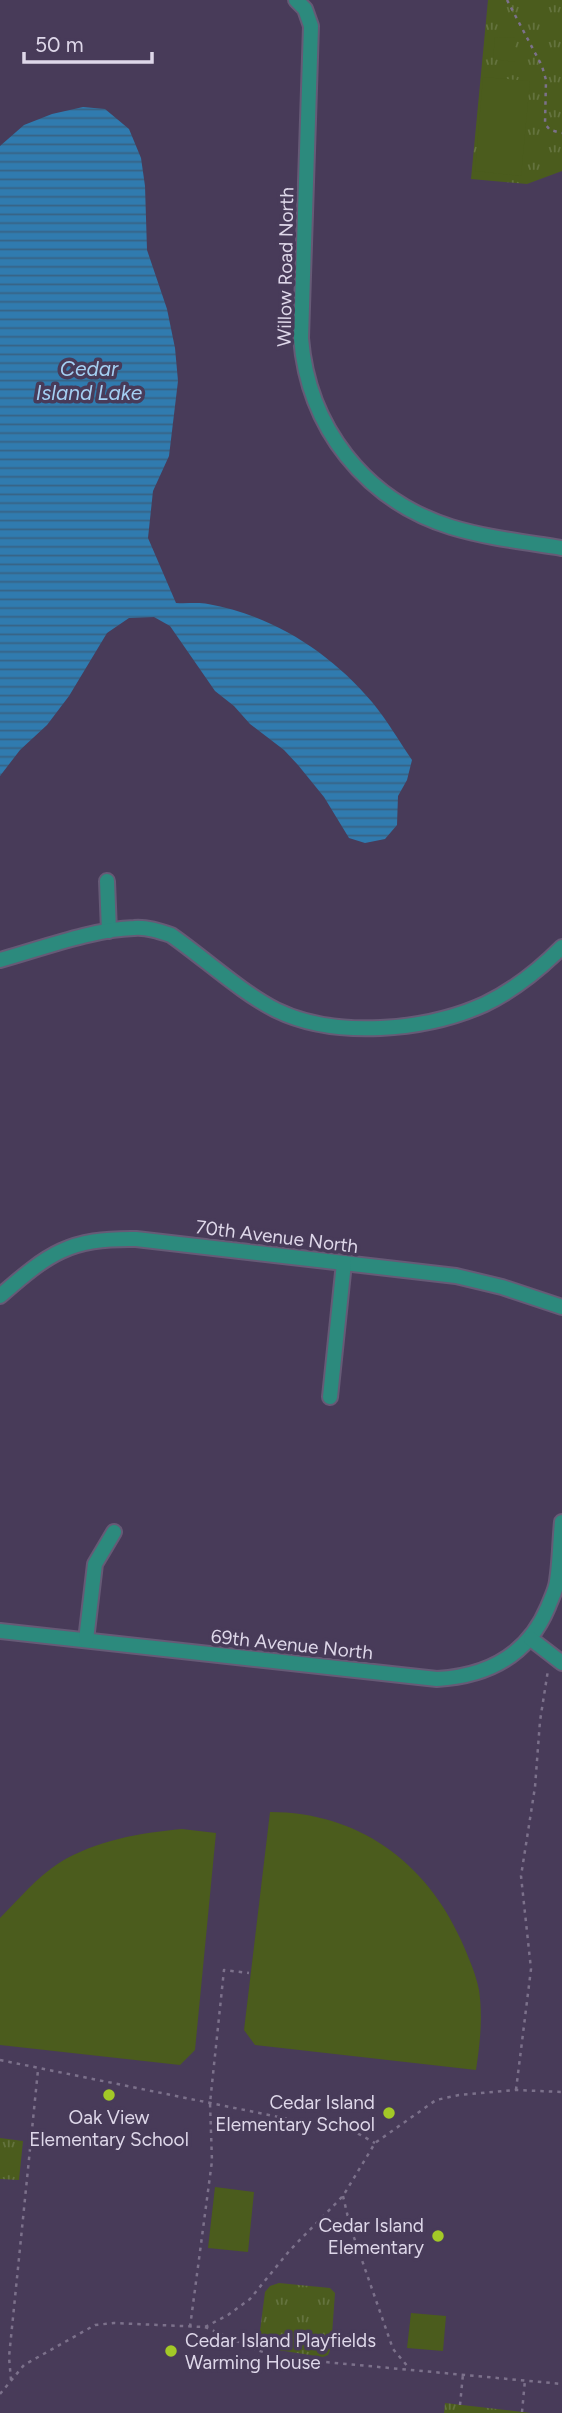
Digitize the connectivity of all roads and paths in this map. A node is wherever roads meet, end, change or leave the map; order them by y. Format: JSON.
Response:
{"nodes":[{"id":1,"x":296,"y":0,"type":"edge"},
{"id":2,"x":507,"y":0,"type":"edge"},
{"id":3,"x":562,"y":133,"type":"edge"},
{"id":4,"x":562,"y":548,"type":"edge"},
{"id":5,"x":107,"y":881,"type":"dead end"},
{"id":6,"x":109,"y":931,"type":"junction"},
{"id":7,"x":562,"y":947,"type":"edge"},
{"id":8,"x":0,"y":960,"type":"edge"},
{"id":9,"x":344,"y":1263,"type":"junction"},
{"id":10,"x":0,"y":1296,"type":"edge"},
{"id":11,"x":562,"y":1307,"type":"edge"},
{"id":12,"x":330,"y":1397,"type":"dead end"},
{"id":13,"x":562,"y":1522,"type":"edge"},
{"id":14,"x":114,"y":1532,"type":"dead end"},
{"id":15,"x":0,"y":1631,"type":"edge"},
{"id":16,"x":531,"y":1639,"type":"junction"},
{"id":17,"x":86,"y":1640,"type":"junction"},
{"id":18,"x":558,"y":1660,"type":"edge"},
{"id":19,"x":249,"y":1973,"type":"dead end"},
{"id":20,"x":0,"y":2060,"type":"edge"},
{"id":21,"x":38,"y":2069,"type":"junction"},
{"id":22,"x":516,"y":2090,"type":"junction"},
{"id":23,"x":562,"y":2092,"type":"edge"},
{"id":24,"x":210,"y":2103,"type":"junction"},
{"id":25,"x":375,"y":2143,"type":"junction"},
{"id":26,"x":343,"y":2196,"type":"junction"},
{"id":27,"x":190,"y":2327,"type":"junction"},
{"id":28,"x":205,"y":2327,"type":"junction"},
{"id":29,"x":409,"y":2368,"type":"junction"},
{"id":30,"x":463,"y":2374,"type":"junction"},
{"id":31,"x":10,"y":2380,"type":"junction"},
{"id":32,"x":525,"y":2380,"type":"junction"},
{"id":33,"x":562,"y":2384,"type":"edge"},
{"id":34,"x":0,"y":2394,"type":"edge"},
{"id":35,"x":460,"y":2405,"type":"dead end"},
{"id":36,"x":522,"y":2412,"type":"edge"}],
"edges":[{"from":1,"to":4,"type":"street","name":"Willow Road North"},
{"from":2,"to":3,"type":"path"},
{"from":5,"to":6,"type":"street"},
{"from":6,"to":7,"type":"street"},
{"from":6,"to":8,"type":"street"},
{"from":9,"to":10,"type":"street","name":"70th Avenue North"},
{"from":9,"to":11,"type":"street","name":"70th Avenue North"},
{"from":9,"to":12,"type":"street"},
{"from":13,"to":16,"type":"street"},
{"from":14,"to":17,"type":"street"},
{"from":15,"to":17,"type":"street","name":"69th Avenue North"},
{"from":16,"to":17,"type":"street","name":"69th Avenue North"},
{"from":16,"to":18,"type":"street"},
{"from":18,"to":22,"type":"path"},
{"from":19,"to":24,"type":"path"},
{"from":20,"to":21,"type":"path"},
{"from":21,"to":24,"type":"path"},
{"from":21,"to":31,"type":"path"},
{"from":22,"to":23,"type":"path"},
{"from":22,"to":25,"type":"path"},
{"from":24,"to":25,"type":"path"},
{"from":24,"to":27,"type":"path"},
{"from":25,"to":26,"type":"path"},
{"from":26,"to":28,"type":"path"},
{"from":26,"to":29,"type":"path"},
{"from":27,"to":28,"type":"path"},
{"from":27,"to":31,"type":"path"},
{"from":28,"to":29,"type":"path"},
{"from":29,"to":30,"type":"path"},
{"from":30,"to":32,"type":"path"},
{"from":30,"to":35,"type":"path"},
{"from":31,"to":34,"type":"path"},
{"from":32,"to":33,"type":"path"},
{"from":32,"to":36,"type":"path"}]}
